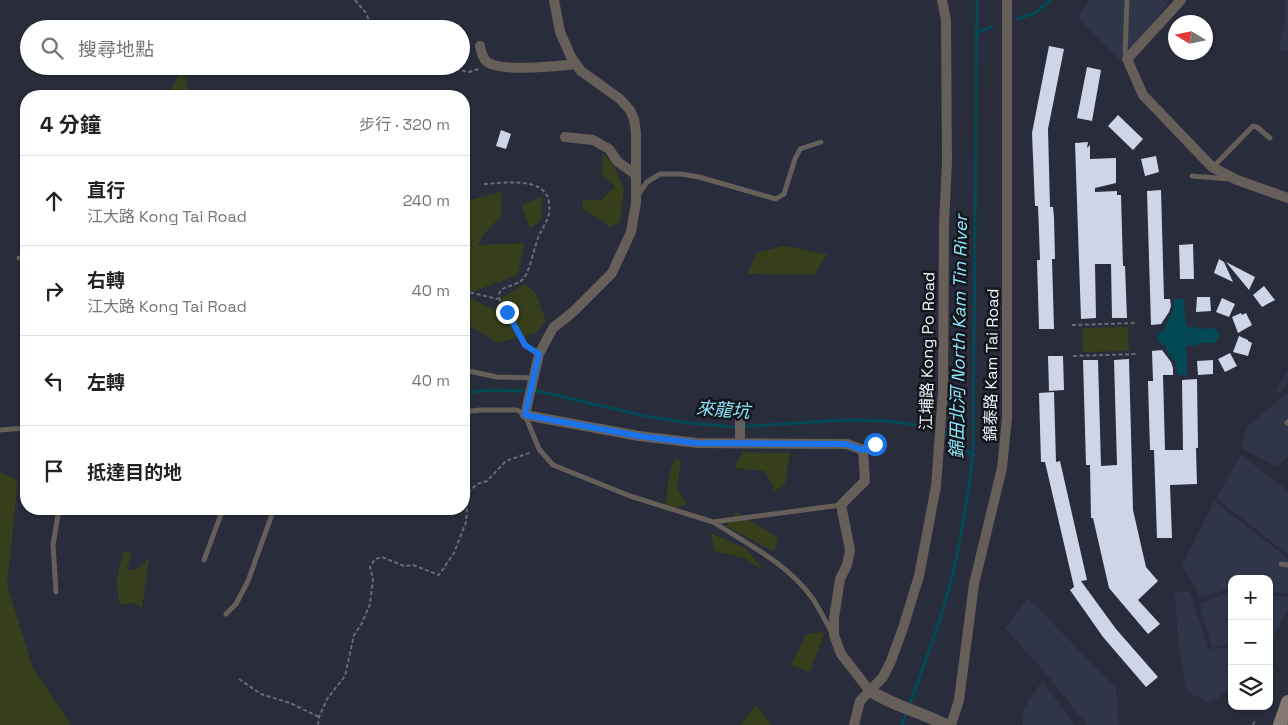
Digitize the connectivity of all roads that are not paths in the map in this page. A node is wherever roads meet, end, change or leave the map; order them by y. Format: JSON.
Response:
{"nodes":[{"id":1,"x":554,"y":0,"type":"edge"},
{"id":2,"x":942,"y":0,"type":"edge"},
{"id":3,"x":1007,"y":0,"type":"edge"},
{"id":4,"x":1180,"y":0,"type":"edge"},
{"id":5,"x":1126,"y":1,"type":"edge"},
{"id":6,"x":480,"y":46,"type":"dead end"},
{"id":7,"x":1127,"y":60,"type":"junction"},
{"id":8,"x":576,"y":64,"type":"junction"},
{"id":9,"x":565,"y":137,"type":"dead end"},
{"id":10,"x":1270,"y":138,"type":"dead end"},
{"id":11,"x":821,"y":142,"type":"dead end"},
{"id":12,"x":1212,"y":167,"type":"junction"},
{"id":13,"x":635,"y":174,"type":"junction"},
{"id":14,"x":1192,"y":176,"type":"dead end"},
{"id":15,"x":1237,"y":180,"type":"junction"},
{"id":16,"x":1288,"y":198,"type":"edge"},
{"id":17,"x":636,"y":203,"type":"junction"},
{"id":18,"x":470,"y":371,"type":"edge"},
{"id":19,"x":532,"y":382,"type":"junction"},
{"id":20,"x":526,"y":410,"type":"junction"},
{"id":21,"x":470,"y":411,"type":"edge"},
{"id":22,"x":740,"y":421,"type":"dead end"},
{"id":23,"x":20,"y":428,"type":"edge"},
{"id":24,"x":0,"y":430,"type":"edge"},
{"id":25,"x":740,"y":442,"type":"junction"},
{"id":26,"x":875,"y":444,"type":"dead end"},
{"id":27,"x":863,"y":450,"type":"junction"},
{"id":28,"x":841,"y":505,"type":"junction"},
{"id":29,"x":58,"y":515,"type":"edge"},
{"id":30,"x":221,"y":515,"type":"edge"},
{"id":31,"x":272,"y":515,"type":"edge"},
{"id":32,"x":713,"y":522,"type":"junction"},
{"id":33,"x":204,"y":560,"type":"dead end"},
{"id":34,"x":1280,"y":564,"type":"dead end"},
{"id":35,"x":1288,"y":565,"type":"edge"},
{"id":36,"x":56,"y":592,"type":"dead end"},
{"id":37,"x":226,"y":614,"type":"dead end"},
{"id":38,"x":834,"y":635,"type":"junction"},
{"id":39,"x":869,"y":690,"type":"junction"},
{"id":40,"x":1288,"y":702,"type":"edge"},
{"id":41,"x":854,"y":725,"type":"edge"},
{"id":42,"x":946,"y":725,"type":"edge"},
{"id":43,"x":951,"y":725,"type":"edge"},
{"id":44,"x":1280,"y":725,"type":"edge"}],
"edges":[{"from":1,"to":8,"type":"street"},
{"from":2,"to":39,"type":"street","name":"江埔路 Kong Po Road"},
{"from":3,"to":43,"type":"street","name":"錦泰路 Kam Tai Road"},
{"from":4,"to":7,"type":"street"},
{"from":5,"to":7,"type":"lane"},
{"from":6,"to":8,"type":"street"},
{"from":7,"to":12,"type":"street"},
{"from":8,"to":13,"type":"street"},
{"from":9,"to":13,"type":"street"},
{"from":10,"to":12,"type":"lane"},
{"from":11,"to":17,"type":"lane"},
{"from":12,"to":15,"type":"street"},
{"from":13,"to":17,"type":"street"},
{"from":14,"to":15,"type":"lane"},
{"from":15,"to":16,"type":"street"},
{"from":17,"to":19,"type":"street"},
{"from":18,"to":19,"type":"lane"},
{"from":19,"to":20,"type":"street"},
{"from":20,"to":21,"type":"lane"},
{"from":20,"to":25,"type":"street"},
{"from":20,"to":32,"type":"lane"},
{"from":22,"to":25,"type":"street"},
{"from":23,"to":24,"type":"lane"},
{"from":25,"to":27,"type":"street"},
{"from":26,"to":27,"type":"street"},
{"from":27,"to":28,"type":"street"},
{"from":28,"to":32,"type":"lane"},
{"from":28,"to":38,"type":"street"},
{"from":29,"to":36,"type":"lane"},
{"from":30,"to":33,"type":"lane"},
{"from":31,"to":37,"type":"lane"},
{"from":32,"to":38,"type":"lane"},
{"from":34,"to":35,"type":"lane"},
{"from":38,"to":39,"type":"street"},
{"from":39,"to":41,"type":"street","name":"江埔路 Kong Po Road"},
{"from":39,"to":42,"type":"street"},
{"from":40,"to":44,"type":"main road"}]}
